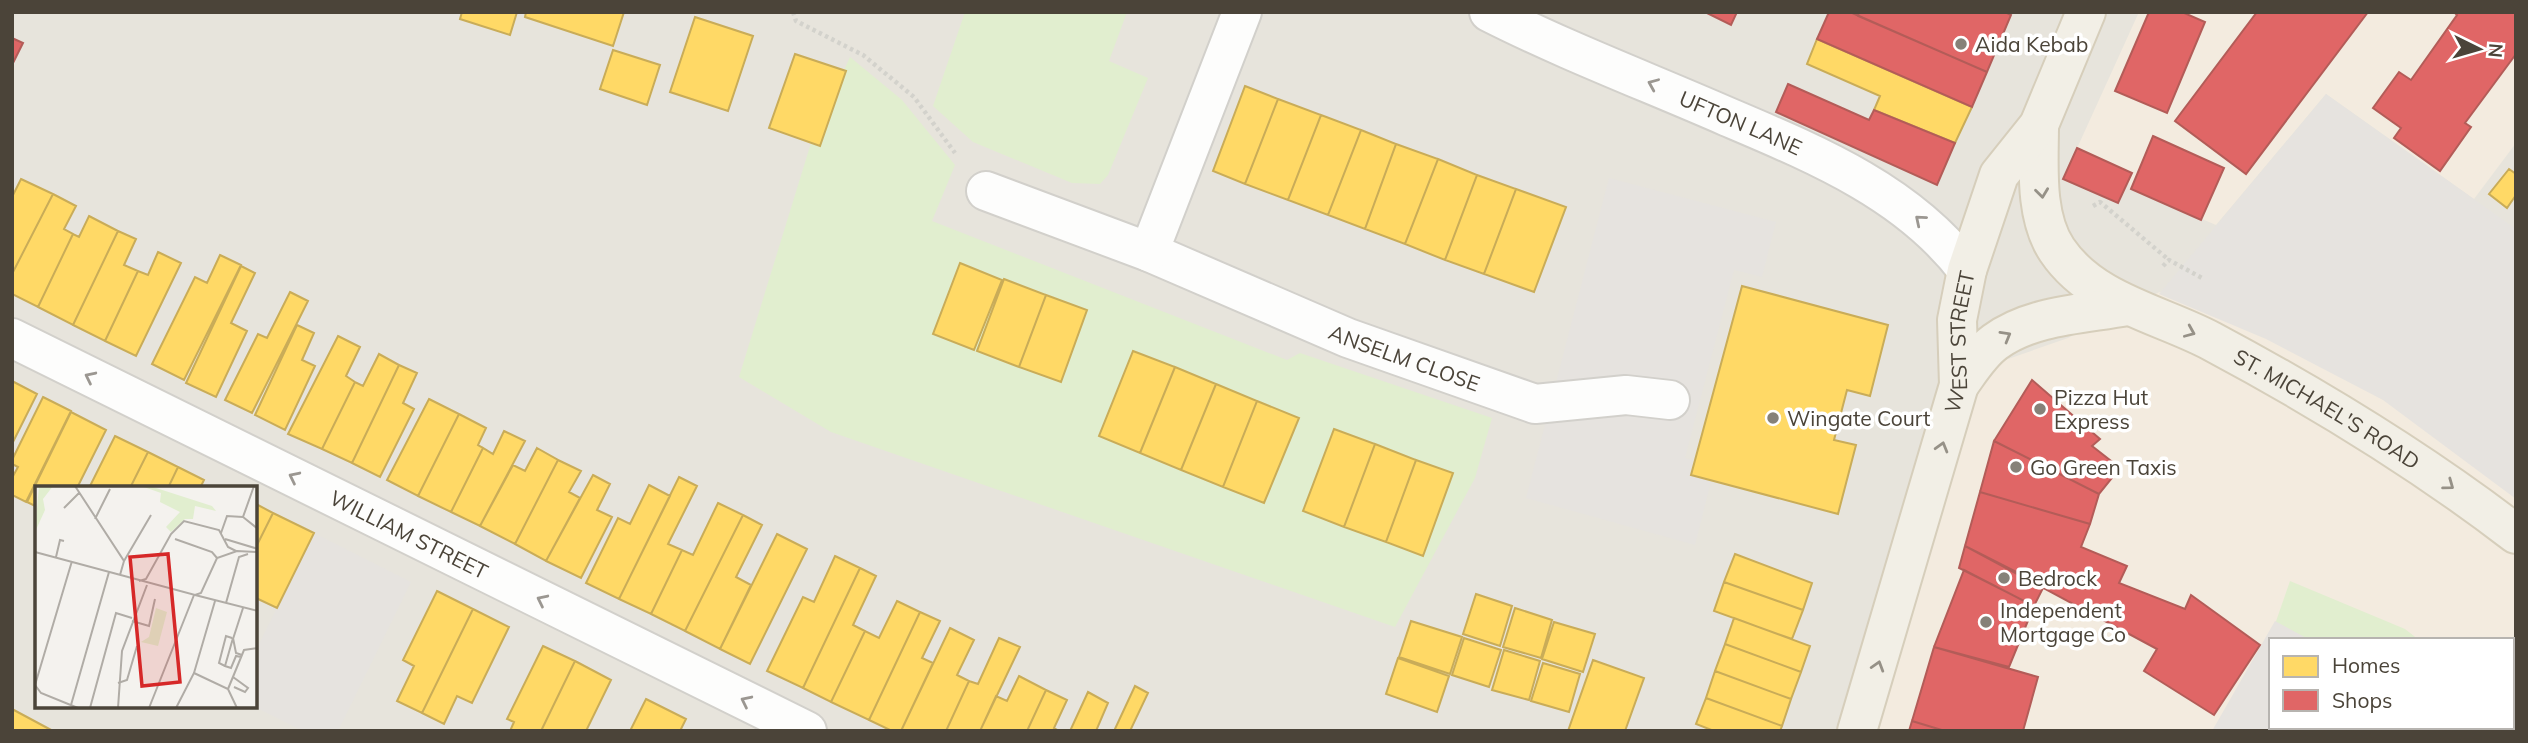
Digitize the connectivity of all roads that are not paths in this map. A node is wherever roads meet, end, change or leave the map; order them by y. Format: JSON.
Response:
{"nodes":[{"id":1,"x":1242,"y":12,"type":"edge"},
{"id":2,"x":2086,"y":12,"type":"edge"},
{"id":3,"x":1498,"y":14,"type":"edge"},
{"id":4,"x":2039,"y":125,"type":"junction"},
{"id":5,"x":986,"y":191,"type":"road end"},
{"id":6,"x":1149,"y":252,"type":"junction"},
{"id":7,"x":1967,"y":270,"type":"junction"},
{"id":8,"x":2127,"y":306,"type":"junction"},
{"id":9,"x":12,"y":338,"type":"edge"},
{"id":10,"x":1959,"y":385,"type":"junction"},
{"id":11,"x":1670,"y":400,"type":"dead end"},
{"id":12,"x":2516,"y":534,"type":"edge"},
{"id":13,"x":807,"y":731,"type":"edge"},
{"id":14,"x":1857,"y":731,"type":"edge"}],
"edges":[{"from":1,"to":6,"type":"street"},
{"from":2,"to":4,"type":"main road"},
{"from":7,"to":3,"type":"street","name":"UFTON LANE","one_way":true},
{"from":4,"to":7,"type":"main road","name":"WEST STREET"},
{"from":4,"to":8,"type":"main road","name":"ST. MICHAEL'S ROAD","one_way":true},
{"from":5,"to":6,"type":"street","name":"ANSELM CLOSE"},
{"from":6,"to":11,"type":"street","name":"ANSELM CLOSE"},
{"from":7,"to":10,"type":"main road","name":"WEST STREET"},
{"from":10,"to":8,"type":"main road","one_way":true},
{"from":8,"to":12,"type":"main road","name":"ST. MICHAEL'S ROAD","one_way":true},
{"from":13,"to":9,"type":"street","name":"WILLIAM STREET","one_way":true},
{"from":14,"to":10,"type":"main road","name":"WEST STREET","one_way":true}]}
